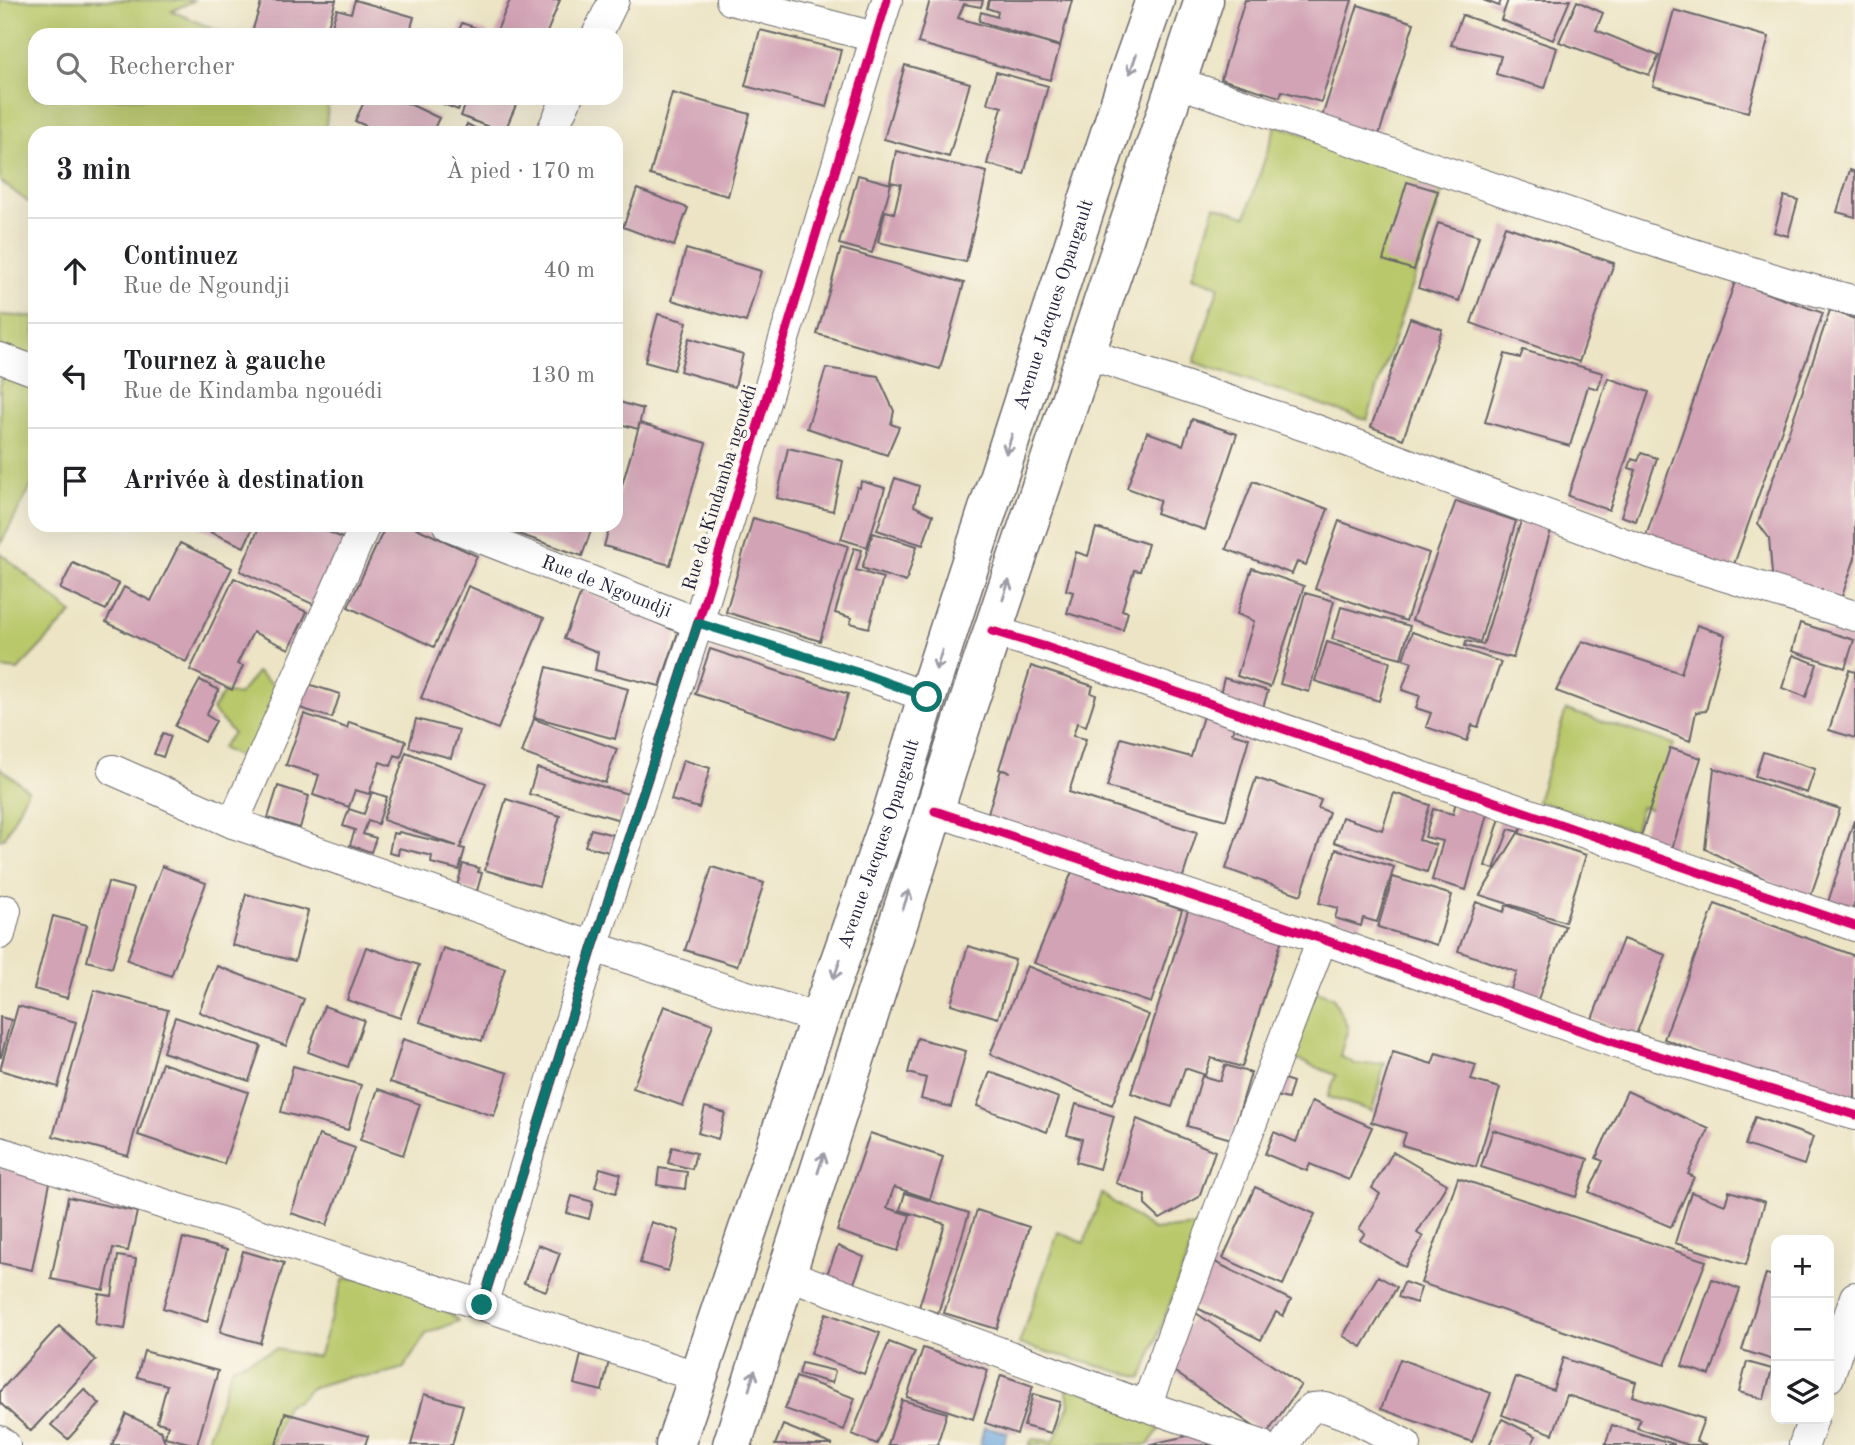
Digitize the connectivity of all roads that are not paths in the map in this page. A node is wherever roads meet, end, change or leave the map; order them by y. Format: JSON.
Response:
{"nodes":[{"id":1,"x":614,"y":0,"type":"edge"},
{"id":2,"x":731,"y":0,"type":"edge"},
{"id":3,"x":887,"y":0,"type":"edge"},
{"id":4,"x":1155,"y":0,"type":"edge"},
{"id":5,"x":1204,"y":0,"type":"edge"},
{"id":6,"x":600,"y":28,"type":"edge"},
{"id":7,"x":875,"y":37,"type":"junction"},
{"id":8,"x":1176,"y":82,"type":"junction"},
{"id":9,"x":564,"y":105,"type":"edge"},
{"id":10,"x":554,"y":126,"type":"edge"},
{"id":11,"x":1855,"y":301,"type":"edge"},
{"id":12,"x":1085,"y":353,"type":"junction"},
{"id":13,"x":0,"y":358,"type":"edge"},
{"id":14,"x":28,"y":368,"type":"edge"},
{"id":15,"x":362,"y":532,"type":"edge"},
{"id":16,"x":466,"y":532,"type":"edge"},
{"id":17,"x":1855,"y":616,"type":"edge"},
{"id":18,"x":698,"y":623,"type":"junction"},
{"id":19,"x":992,"y":631,"type":"junction"},
{"id":20,"x":927,"y":697,"type":"junction"},
{"id":21,"x":113,"y":770,"type":"dead end"},
{"id":22,"x":935,"y":811,"type":"junction"},
{"id":23,"x":233,"y":823,"type":"junction"},
{"id":24,"x":1855,"y":926,"type":"edge"},
{"id":25,"x":1322,"y":939,"type":"junction"},
{"id":26,"x":593,"y":947,"type":"junction"},
{"id":27,"x":820,"y":1020,"type":"junction"},
{"id":28,"x":1855,"y":1115,"type":"edge"},
{"id":29,"x":0,"y":1152,"type":"edge"},
{"id":30,"x":786,"y":1274,"type":"junction"},
{"id":31,"x":1855,"y":1297,"type":"edge"},
{"id":32,"x":482,"y":1305,"type":"junction"},
{"id":33,"x":1834,"y":1362,"type":"edge"},
{"id":34,"x":698,"y":1377,"type":"junction"},
{"id":35,"x":1146,"y":1406,"type":"junction"},
{"id":36,"x":1811,"y":1424,"type":"edge"},
{"id":37,"x":0,"y":1441,"type":"edge"},
{"id":38,"x":5,"y":1445,"type":"edge"},
{"id":39,"x":675,"y":1445,"type":"edge"},
{"id":40,"x":732,"y":1445,"type":"edge"},
{"id":41,"x":1261,"y":1445,"type":"edge"},
{"id":42,"x":1284,"y":1445,"type":"edge"},
{"id":43,"x":1406,"y":1445,"type":"edge"},
{"id":44,"x":1804,"y":1445,"type":"edge"}],
"edges":[{"from":1,"to":6,"type":"street"},
{"from":2,"to":7,"type":"street"},
{"from":3,"to":7,"type":"street","name":"Rue de Kindamba ngouédi"},
{"from":4,"to":20,"type":"highway","name":"Avenue Jacques Opangault","one_way":true},
{"from":5,"to":8,"type":"highway"},
{"from":7,"to":18,"type":"street","name":"Rue de Kindamba ngouédi"},
{"from":8,"to":11,"type":"street"},
{"from":8,"to":12,"type":"highway"},
{"from":9,"to":10,"type":"street"},
{"from":12,"to":17,"type":"street"},
{"from":19,"to":12,"type":"highway","one_way":true},
{"from":13,"to":14,"type":"street"},
{"from":15,"to":23,"type":"street"},
{"from":16,"to":18,"type":"street","name":"Rue de Ngoundji"},
{"from":18,"to":20,"type":"street","name":"Rue de Ngoundji"},
{"from":18,"to":26,"type":"street","name":"Rue de Kindamba ngouédi"},
{"from":19,"to":22,"type":"highway"},
{"from":19,"to":24,"type":"street"},
{"from":20,"to":27,"type":"highway","name":"Avenue Jacques Opangault","one_way":true},
{"from":21,"to":23,"type":"street"},
{"from":22,"to":25,"type":"street"},
{"from":30,"to":22,"type":"highway","one_way":true},
{"from":23,"to":26,"type":"street"},
{"from":25,"to":28,"type":"street"},
{"from":25,"to":35,"type":"street"},
{"from":26,"to":27,"type":"street"},
{"from":26,"to":32,"type":"street","name":"Rue de Kindamba ngouédi"},
{"from":27,"to":34,"type":"highway","name":"Avenue Jacques Opangault"},
{"from":29,"to":32,"type":"street"},
{"from":30,"to":35,"type":"street"},
{"from":40,"to":30,"type":"highway","one_way":true},
{"from":31,"to":33,"type":"street"},
{"from":32,"to":34,"type":"street"},
{"from":34,"to":39,"type":"highway","name":"Avenue Jacques Opangault"},
{"from":35,"to":41,"type":"street"},
{"from":36,"to":44,"type":"street"},
{"from":37,"to":38,"type":"street"},
{"from":42,"to":43,"type":"street"}]}
